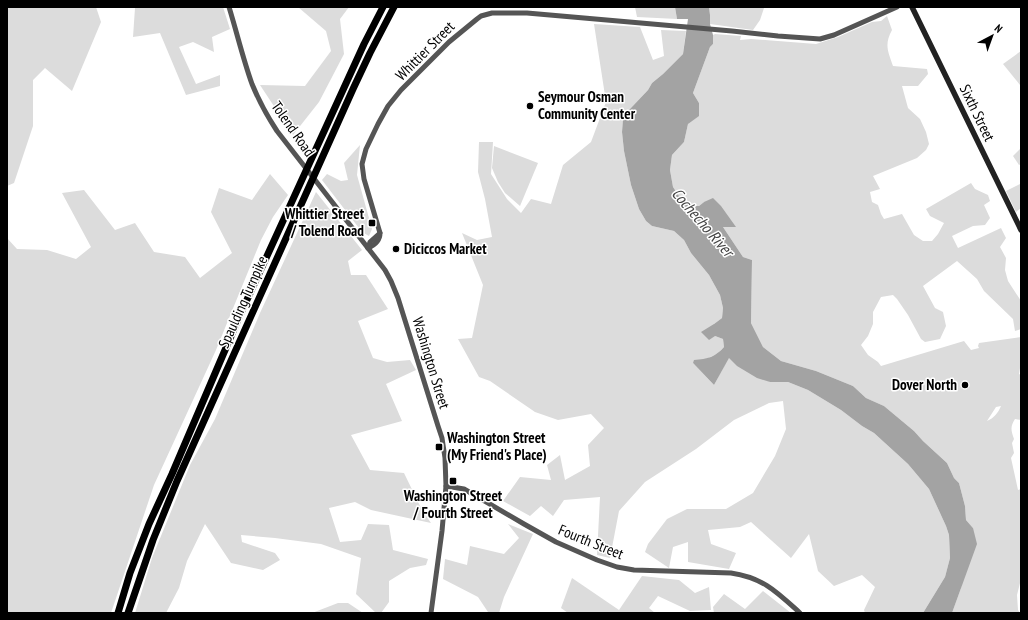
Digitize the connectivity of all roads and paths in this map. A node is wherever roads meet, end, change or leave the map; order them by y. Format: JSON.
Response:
{"nodes":[{"id":1,"x":229,"y":7,"type":"edge"},
{"id":2,"x":383,"y":7,"type":"edge"},
{"id":3,"x":394,"y":7,"type":"edge"},
{"id":4,"x":897,"y":7,"type":"edge"},
{"id":5,"x":912,"y":7,"type":"edge"},
{"id":6,"x":1021,"y":230,"type":"edge"},
{"id":7,"x":368,"y":248,"type":"junction"},
{"id":8,"x":446,"y":486,"type":"junction"},
{"id":9,"x":118,"y":613,"type":"edge"},
{"id":10,"x":128,"y":613,"type":"edge"},
{"id":11,"x":431,"y":613,"type":"edge"},
{"id":12,"x":800,"y":613,"type":"edge"}],
"edges":[{"from":1,"to":7,"type":"street","name":"Tolend Road"},
{"from":2,"to":9,"type":"highway","name":"Spaulding Turnpike"},
{"from":3,"to":10,"type":"highway","name":"Spaulding Turnpike"},
{"from":4,"to":7,"type":"street","name":"Whittier Street"},
{"from":5,"to":6,"type":"main road","name":"Sixth Street"},
{"from":7,"to":8,"type":"street","name":"Washington Street"},
{"from":8,"to":11,"type":"street","name":"Washington Street"},
{"from":8,"to":12,"type":"street","name":"Fourth Street"}]}
